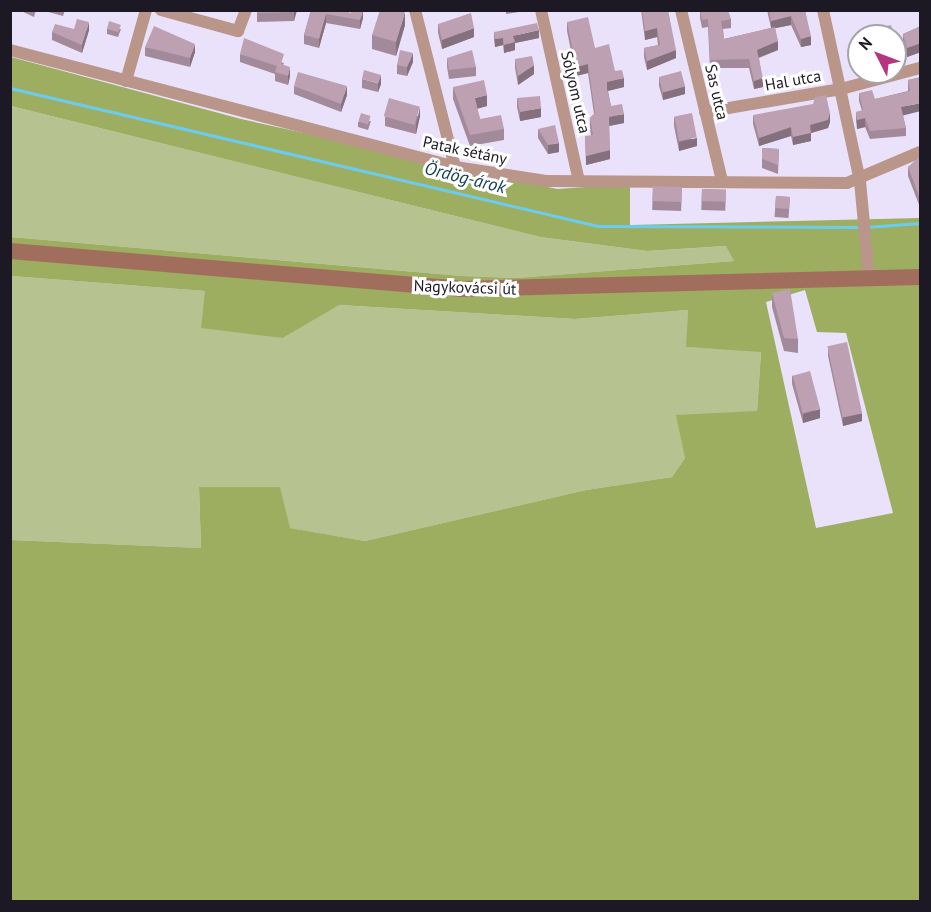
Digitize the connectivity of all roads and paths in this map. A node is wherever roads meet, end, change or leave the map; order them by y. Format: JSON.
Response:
{"nodes":[{"id":1,"x":146,"y":10,"type":"edge"},
{"id":2,"x":161,"y":10,"type":"edge"},
{"id":3,"x":246,"y":10,"type":"edge"},
{"id":4,"x":541,"y":10,"type":"edge"},
{"id":5,"x":681,"y":10,"type":"edge"},
{"id":6,"x":823,"y":10,"type":"edge"},
{"id":7,"x":398,"y":14,"type":"edge"},
{"id":8,"x":417,"y":15,"type":"edge"},
{"id":9,"x":10,"y":50,"type":"edge"},
{"id":10,"x":921,"y":68,"type":"edge"},
{"id":11,"x":126,"y":81,"type":"junction"},
{"id":12,"x":841,"y":89,"type":"junction"},
{"id":13,"x":705,"y":112,"type":"junction"},
{"id":14,"x":921,"y":152,"type":"edge"},
{"id":15,"x":455,"y":167,"type":"junction"},
{"id":16,"x":860,"y":180,"type":"junction"},
{"id":17,"x":579,"y":181,"type":"junction"},
{"id":18,"x":722,"y":181,"type":"junction"},
{"id":19,"x":10,"y":251,"type":"edge"},
{"id":20,"x":921,"y":276,"type":"edge"},
{"id":21,"x":869,"y":278,"type":"junction"}],
"edges":[{"from":1,"to":11,"type":"street"},
{"from":2,"to":3,"type":"street"},
{"from":4,"to":17,"type":"street","name":"Sólyom utca"},
{"from":5,"to":13,"type":"street","name":"Sas utca"},
{"from":6,"to":12,"type":"street"},
{"from":7,"to":8,"type":"street"},
{"from":8,"to":15,"type":"street"},
{"from":9,"to":11,"type":"street","name":"Patak sétány"},
{"from":10,"to":12,"type":"street","name":"Hal utca"},
{"from":11,"to":15,"type":"street","name":"Patak sétány"},
{"from":12,"to":13,"type":"street","name":"Hal utca"},
{"from":12,"to":16,"type":"street"},
{"from":13,"to":18,"type":"street","name":"Sas utca"},
{"from":14,"to":16,"type":"street","name":"Patak sétány"},
{"from":15,"to":17,"type":"street","name":"Patak sétány"},
{"from":16,"to":18,"type":"street","name":"Patak sétány"},
{"from":16,"to":21,"type":"street"},
{"from":17,"to":18,"type":"street","name":"Patak sétány"},
{"from":19,"to":21,"type":"street","name":"Nagykovácsi út"},
{"from":20,"to":21,"type":"street","name":"Nagykovácsi út"}]}
